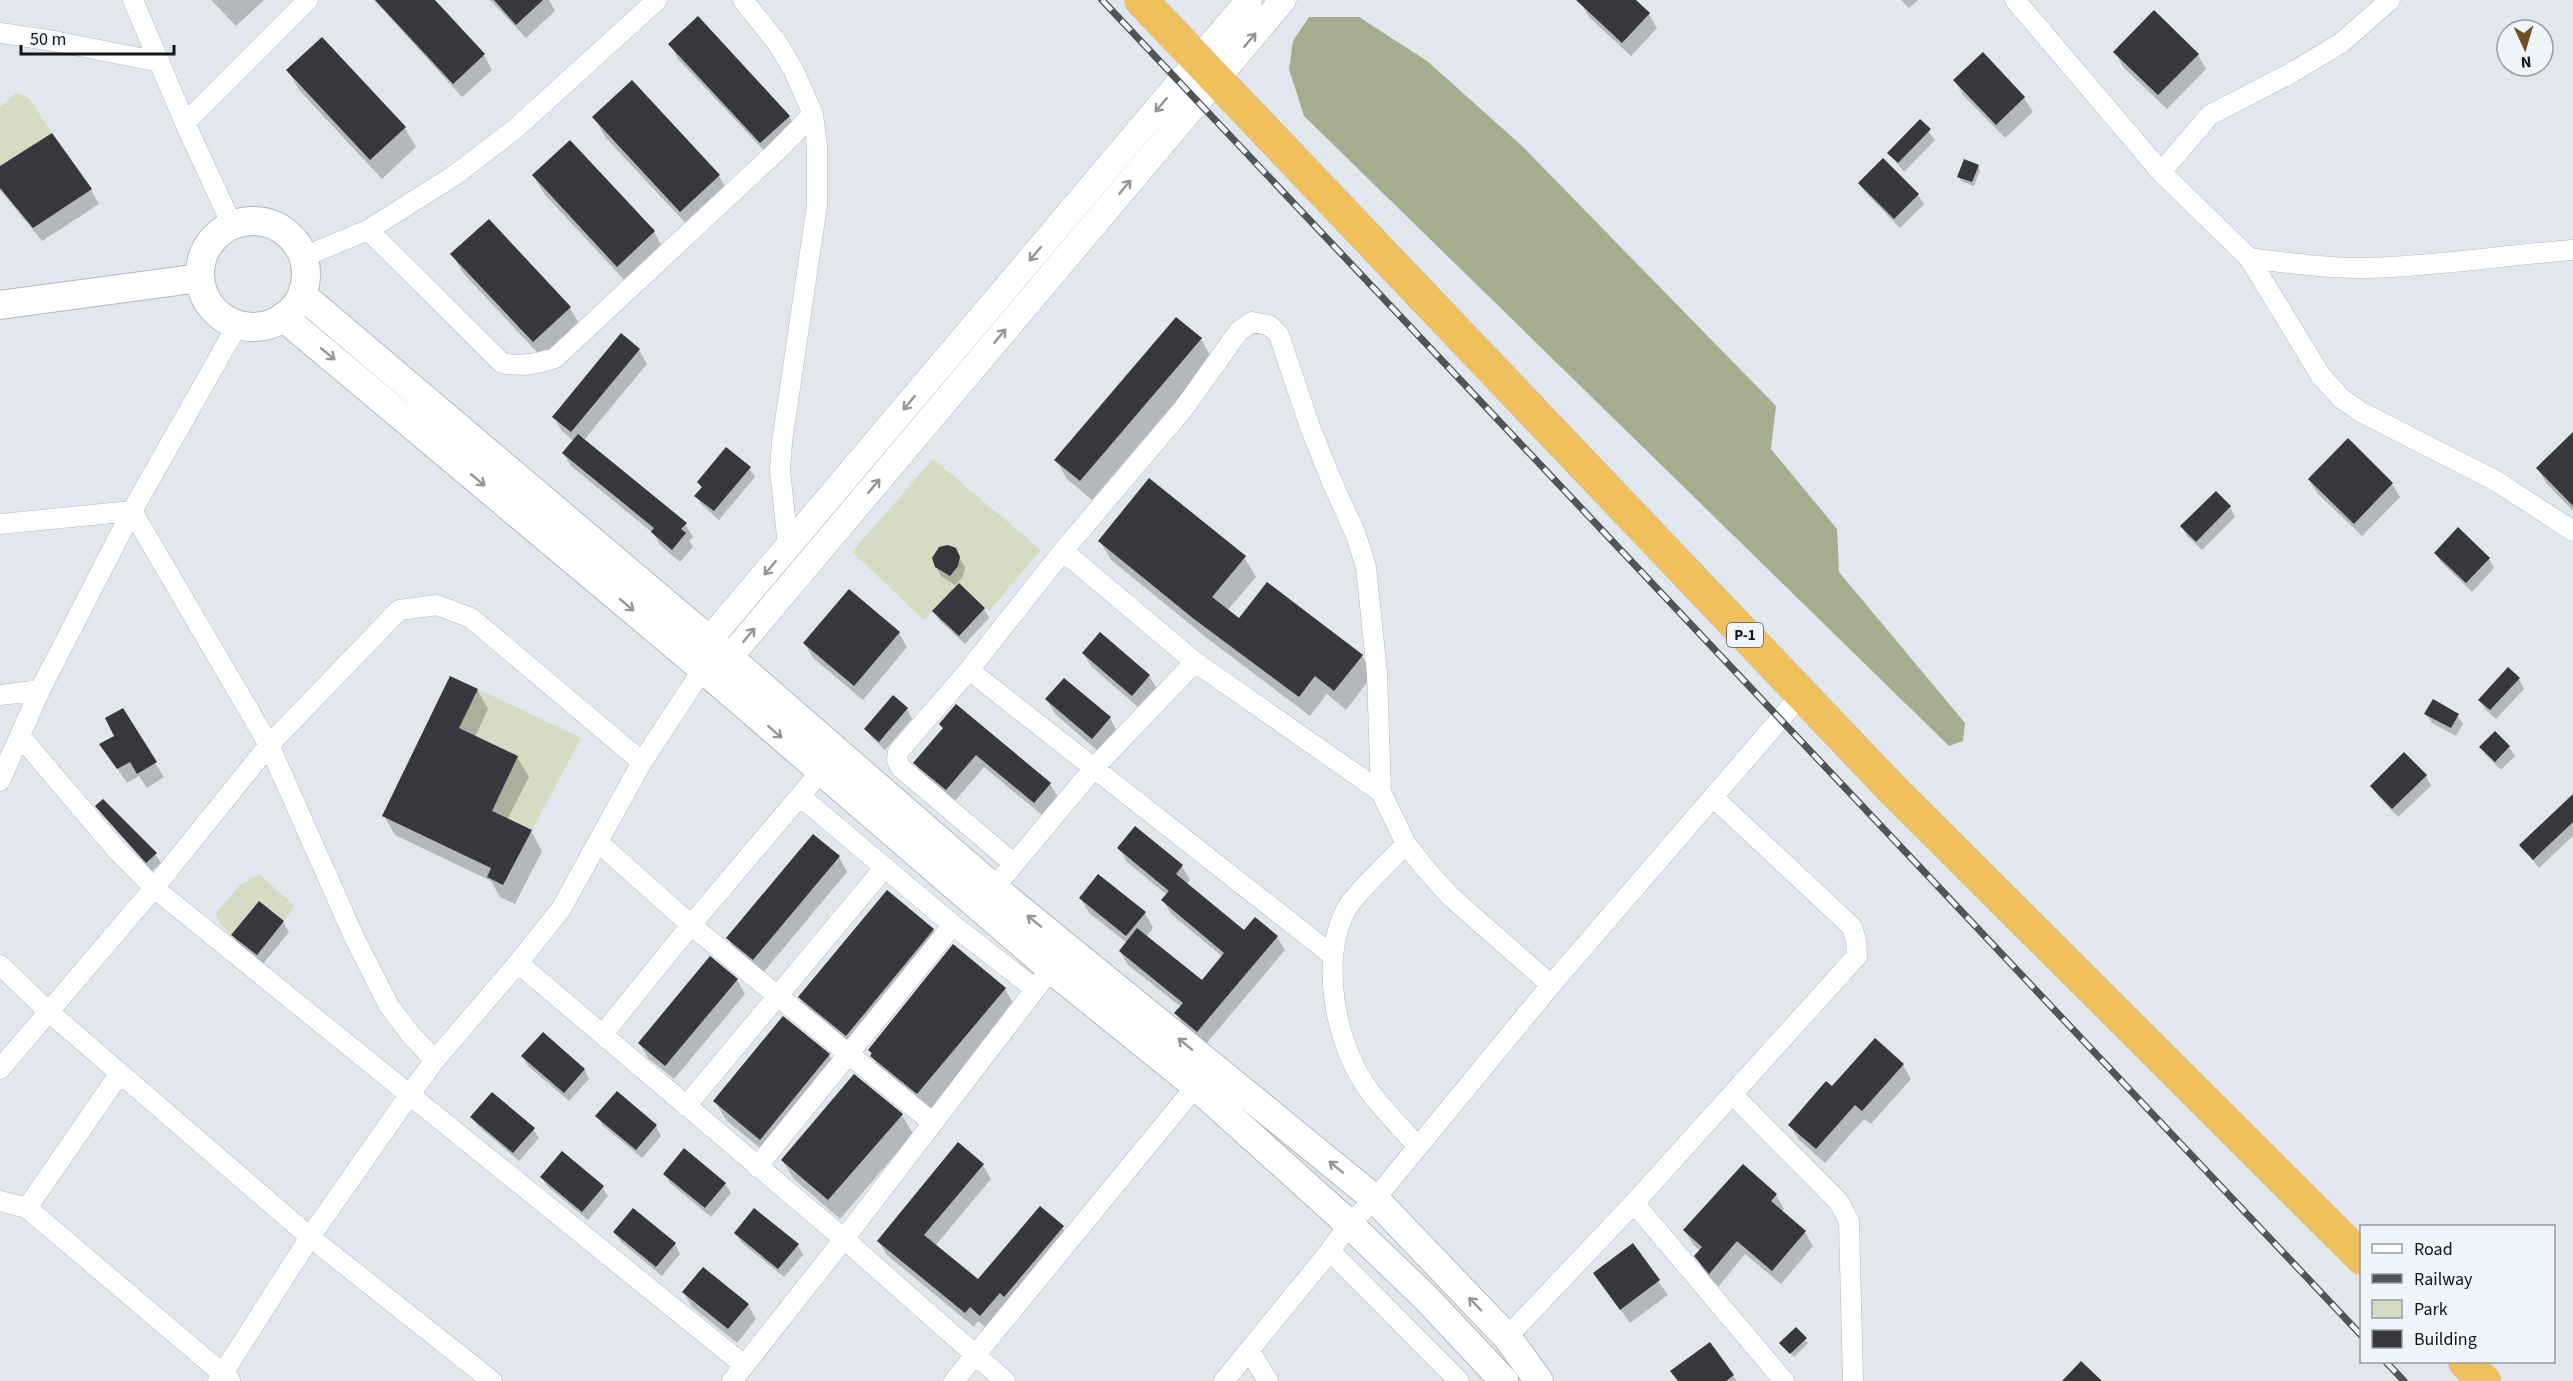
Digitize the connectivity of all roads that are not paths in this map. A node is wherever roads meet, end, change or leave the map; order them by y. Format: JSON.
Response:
{"nodes":[{"id":1,"x":133,"y":0,"type":"edge"},
{"id":2,"x":308,"y":0,"type":"edge"},
{"id":3,"x":657,"y":0,"type":"edge"},
{"id":4,"x":743,"y":0,"type":"edge"},
{"id":5,"x":1142,"y":0,"type":"edge"},
{"id":6,"x":1249,"y":0,"type":"edge"},
{"id":7,"x":1283,"y":0,"type":"edge"},
{"id":8,"x":2015,"y":0,"type":"edge"},
{"id":9,"x":2390,"y":0,"type":"edge"},
{"id":10,"x":0,"y":33,"type":"edge"},
{"id":11,"x":160,"y":62,"type":"junction"},
{"id":12,"x":1208,"y":70,"type":"junction"},
{"id":13,"x":813,"y":114,"type":"junction"},
{"id":14,"x":185,"y":123,"type":"junction"},
{"id":15,"x":2161,"y":172,"type":"junction"},
{"id":16,"x":232,"y":225,"type":"junction"},
{"id":17,"x":368,"y":230,"type":"junction"},
{"id":18,"x":2573,"y":250,"type":"edge"},
{"id":19,"x":303,"y":257,"type":"junction"},
{"id":20,"x":2249,"y":258,"type":"junction"},
{"id":21,"x":200,"y":278,"type":"junction"},
{"id":22,"x":302,"y":295,"type":"junction"},
{"id":23,"x":0,"y":305,"type":"edge"},
{"id":24,"x":284,"y":317,"type":"junction"},
{"id":25,"x":238,"y":324,"type":"junction"},
{"id":26,"x":132,"y":511,"type":"junction"},
{"id":27,"x":0,"y":524,"type":"edge"},
{"id":28,"x":2573,"y":531,"type":"edge"},
{"id":29,"x":788,"y":546,"type":"junction"},
{"id":30,"x":1063,"y":551,"type":"junction"},
{"id":31,"x":719,"y":649,"type":"junction"},
{"id":32,"x":1194,"y":662,"type":"junction"},
{"id":33,"x":703,"y":669,"type":"junction"},
{"id":34,"x":969,"y":670,"type":"junction"},
{"id":35,"x":40,"y":690,"type":"junction"},
{"id":36,"x":1801,"y":694,"type":"junction"},
{"id":37,"x":0,"y":695,"type":"edge"},
{"id":38,"x":20,"y":736,"type":"junction"},
{"id":39,"x":269,"y":745,"type":"junction"},
{"id":40,"x":642,"y":762,"type":"junction"},
{"id":41,"x":1094,"y":768,"type":"junction"},
{"id":42,"x":821,"y":771,"type":"junction"},
{"id":43,"x":0,"y":782,"type":"edge"},
{"id":44,"x":1381,"y":792,"type":"junction"},
{"id":45,"x":801,"y":797,"type":"junction"},
{"id":46,"x":1713,"y":797,"type":"junction"},
{"id":47,"x":598,"y":842,"type":"junction"},
{"id":48,"x":1406,"y":844,"type":"junction"},
{"id":49,"x":1014,"y":864,"type":"junction"},
{"id":50,"x":885,"y":867,"type":"junction"},
{"id":51,"x":154,"y":888,"type":"junction"},
{"id":52,"x":994,"y":888,"type":"junction"},
{"id":53,"x":691,"y":925,"type":"junction"},
{"id":54,"x":953,"y":925,"type":"junction"},
{"id":55,"x":1332,"y":955,"type":"junction"},
{"id":56,"x":518,"y":963,"type":"junction"},
{"id":57,"x":0,"y":965,"type":"edge"},
{"id":58,"x":1051,"y":968,"type":"junction"},
{"id":59,"x":1551,"y":985,"type":"junction"},
{"id":60,"x":777,"y":994,"type":"junction"},
{"id":61,"x":49,"y":1012,"type":"junction"},
{"id":62,"x":603,"y":1034,"type":"junction"},
{"id":63,"x":848,"y":1053,"type":"junction"},
{"id":64,"x":435,"y":1060,"type":"junction"},
{"id":65,"x":0,"y":1069,"type":"edge"},
{"id":66,"x":120,"y":1073,"type":"junction"},
{"id":67,"x":1196,"y":1086,"type":"junction"},
{"id":68,"x":410,"y":1094,"type":"junction"},
{"id":69,"x":1733,"y":1095,"type":"junction"},
{"id":70,"x":686,"y":1106,"type":"junction"},
{"id":71,"x":933,"y":1123,"type":"junction"},
{"id":72,"x":1417,"y":1146,"type":"junction"},
{"id":73,"x":757,"y":1167,"type":"junction"},
{"id":74,"x":1375,"y":1199,"type":"junction"},
{"id":75,"x":0,"y":1201,"type":"edge"},
{"id":76,"x":1634,"y":1203,"type":"junction"},
{"id":77,"x":27,"y":1208,"type":"junction"},
{"id":78,"x":1349,"y":1224,"type":"junction"},
{"id":79,"x":310,"y":1237,"type":"junction"},
{"id":80,"x":844,"y":1239,"type":"junction"},
{"id":81,"x":1330,"y":1251,"type":"junction"},
{"id":82,"x":2360,"y":1257,"type":"edge"},
{"id":83,"x":1507,"y":1337,"type":"junction"},
{"id":84,"x":1249,"y":1350,"type":"junction"},
{"id":85,"x":975,"y":1355,"type":"junction"},
{"id":86,"x":2466,"y":1363,"type":"edge"},
{"id":87,"x":744,"y":1365,"type":"junction"},
{"id":88,"x":223,"y":1378,"type":"edge"},
{"id":89,"x":492,"y":1381,"type":"edge"},
{"id":90,"x":732,"y":1381,"type":"edge"},
{"id":91,"x":954,"y":1381,"type":"edge"},
{"id":92,"x":1005,"y":1381,"type":"edge"},
{"id":93,"x":1224,"y":1381,"type":"edge"},
{"id":94,"x":1268,"y":1381,"type":"edge"},
{"id":95,"x":1459,"y":1381,"type":"edge"},
{"id":96,"x":1504,"y":1381,"type":"edge"},
{"id":97,"x":1539,"y":1381,"type":"edge"},
{"id":98,"x":1784,"y":1381,"type":"edge"},
{"id":99,"x":1853,"y":1381,"type":"edge"},
{"id":100,"x":2484,"y":1381,"type":"edge"}],
"edges":[{"from":1,"to":11,"type":"street"},
{"from":2,"to":14,"type":"street"},
{"from":3,"to":17,"type":"street"},
{"from":4,"to":13,"type":"street"},
{"from":5,"to":12,"type":"highway","number":"P-1"},
{"from":6,"to":12,"type":"street"},
{"from":12,"to":7,"type":"street","one_way":true},
{"from":8,"to":15,"type":"street"},
{"from":9,"to":15,"type":"street"},
{"from":10,"to":11,"type":"street"},
{"from":11,"to":14,"type":"street"},
{"from":12,"to":29,"type":"street","one_way":true},
{"from":31,"to":12,"type":"street","one_way":true},
{"from":12,"to":36,"type":"highway","number":"P-1"},
{"from":13,"to":17,"type":"street"},
{"from":13,"to":29,"type":"street"},
{"from":14,"to":16,"type":"street"},
{"from":15,"to":20,"type":"street"},
{"from":16,"to":19,"type":"main road"},
{"from":16,"to":21,"type":"main road"},
{"from":17,"to":19,"type":"street"},
{"from":18,"to":20,"type":"street"},
{"from":19,"to":22,"type":"main road"},
{"from":20,"to":28,"type":"street"},
{"from":21,"to":23,"type":"main road"},
{"from":21,"to":25,"type":"main road"},
{"from":22,"to":24,"type":"main road"},
{"from":22,"to":31,"type":"main road"},
{"from":24,"to":25,"type":"main road"},
{"from":24,"to":33,"type":"main road","one_way":true},
{"from":25,"to":26,"type":"street"},
{"from":26,"to":27,"type":"street"},
{"from":26,"to":35,"type":"street"},
{"from":26,"to":39,"type":"street"},
{"from":29,"to":31,"type":"street","one_way":true},
{"from":30,"to":32,"type":"street"},
{"from":30,"to":34,"type":"street"},
{"from":30,"to":44,"type":"street"},
{"from":31,"to":33,"type":"street"},
{"from":31,"to":52,"type":"main road"},
{"from":32,"to":41,"type":"street"},
{"from":32,"to":44,"type":"street"},
{"from":33,"to":40,"type":"street"},
{"from":33,"to":42,"type":"main road","one_way":true},
{"from":34,"to":41,"type":"street"},
{"from":34,"to":49,"type":"street"},
{"from":35,"to":37,"type":"street"},
{"from":35,"to":38,"type":"street"},
{"from":36,"to":46,"type":"street"},
{"from":36,"to":82,"type":"highway","number":"P-1"},
{"from":38,"to":43,"type":"street"},
{"from":38,"to":51,"type":"street"},
{"from":39,"to":40,"type":"street"},
{"from":39,"to":51,"type":"street"},
{"from":39,"to":64,"type":"street"},
{"from":40,"to":47,"type":"street"},
{"from":41,"to":49,"type":"street"},
{"from":41,"to":55,"type":"street"},
{"from":42,"to":45,"type":"street"},
{"from":42,"to":58,"type":"main road"},
{"from":44,"to":48,"type":"street"},
{"from":45,"to":50,"type":"street"},
{"from":45,"to":53,"type":"street"},
{"from":46,"to":59,"type":"street"},
{"from":46,"to":69,"type":"street"},
{"from":47,"to":53,"type":"street"},
{"from":47,"to":56,"type":"street"},
{"from":48,"to":55,"type":"street"},
{"from":48,"to":59,"type":"street"},
{"from":49,"to":52,"type":"street"},
{"from":50,"to":54,"type":"street"},
{"from":50,"to":60,"type":"street"},
{"from":51,"to":61,"type":"street"},
{"from":51,"to":68,"type":"street"},
{"from":58,"to":52,"type":"main road","one_way":true},
{"from":53,"to":60,"type":"street"},
{"from":53,"to":62,"type":"street"},
{"from":54,"to":58,"type":"street"},
{"from":54,"to":63,"type":"street"},
{"from":55,"to":72,"type":"street"},
{"from":56,"to":62,"type":"street"},
{"from":56,"to":64,"type":"street"},
{"from":57,"to":61,"type":"street"},
{"from":58,"to":67,"type":"main road"},
{"from":58,"to":71,"type":"street"},
{"from":74,"to":58,"type":"main road","one_way":true},
{"from":59,"to":72,"type":"street"},
{"from":60,"to":63,"type":"street"},
{"from":60,"to":70,"type":"street"},
{"from":61,"to":65,"type":"street"},
{"from":61,"to":66,"type":"street"},
{"from":62,"to":70,"type":"street"},
{"from":63,"to":71,"type":"street"},
{"from":63,"to":73,"type":"street"},
{"from":64,"to":68,"type":"street"},
{"from":66,"to":77,"type":"street"},
{"from":66,"to":79,"type":"street"},
{"from":67,"to":78,"type":"main road"},
{"from":67,"to":85,"type":"street"},
{"from":68,"to":79,"type":"street"},
{"from":68,"to":87,"type":"street"},
{"from":69,"to":76,"type":"street"},
{"from":69,"to":99,"type":"street"},
{"from":70,"to":73,"type":"street"},
{"from":71,"to":80,"type":"street"},
{"from":72,"to":74,"type":"street"},
{"from":73,"to":80,"type":"street"},
{"from":74,"to":78,"type":"street"},
{"from":83,"to":74,"type":"main road","one_way":true},
{"from":75,"to":77,"type":"street"},
{"from":76,"to":83,"type":"street"},
{"from":76,"to":98,"type":"street"},
{"from":77,"to":88,"type":"street"},
{"from":78,"to":81,"type":"street"},
{"from":78,"to":96,"type":"main road"},
{"from":79,"to":88,"type":"street"},
{"from":79,"to":89,"type":"street"},
{"from":80,"to":85,"type":"street"},
{"from":80,"to":87,"type":"street"},
{"from":81,"to":84,"type":"street"},
{"from":81,"to":95,"type":"street"},
{"from":83,"to":97,"type":"main road"},
{"from":84,"to":93,"type":"street"},
{"from":84,"to":94,"type":"street"},
{"from":85,"to":91,"type":"street"},
{"from":85,"to":92,"type":"street"},
{"from":86,"to":100,"type":"highway"},
{"from":87,"to":90,"type":"street"}]}
